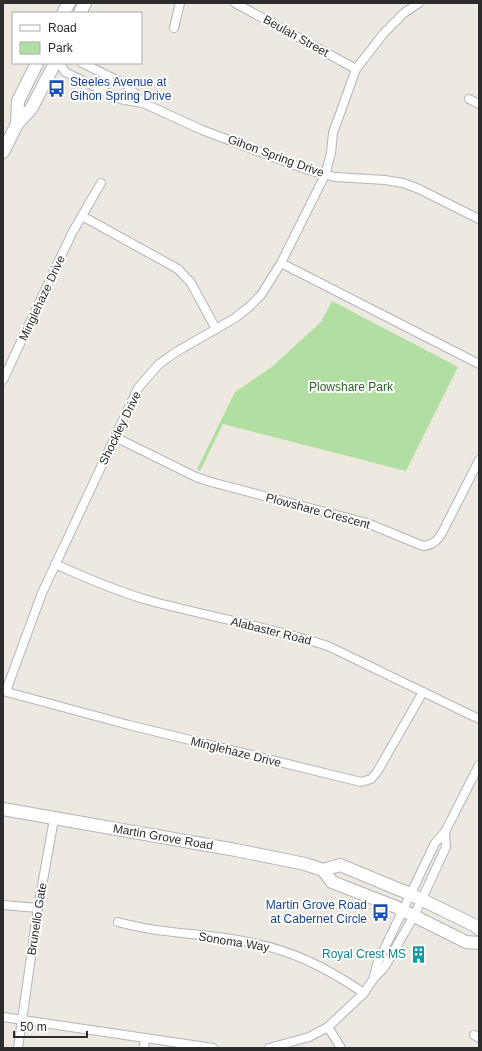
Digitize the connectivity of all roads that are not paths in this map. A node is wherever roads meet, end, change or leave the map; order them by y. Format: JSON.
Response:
{"nodes":[{"id":1,"x":69,"y":3,"type":"edge"},
{"id":2,"x":85,"y":3,"type":"edge"},
{"id":3,"x":180,"y":3,"type":"edge"},
{"id":4,"x":235,"y":3,"type":"edge"},
{"id":5,"x":415,"y":4,"type":"edge"},
{"id":6,"x":64,"y":12,"type":"edge"},
{"id":7,"x":80,"y":12,"type":"edge"},
{"id":8,"x":174,"y":28,"type":"dead end"},
{"id":9,"x":37,"y":64,"type":"edge"},
{"id":10,"x":54,"y":64,"type":"edge"},
{"id":11,"x":61,"y":64,"type":"edge"},
{"id":12,"x":84,"y":64,"type":"edge"},
{"id":13,"x":356,"y":69,"type":"junction"},
{"id":14,"x":469,"y":99,"type":"dead end"},
{"id":15,"x":143,"y":103,"type":"junction"},
{"id":16,"x":479,"y":104,"type":"edge"},
{"id":17,"x":17,"y":124,"type":"junction"},
{"id":18,"x":3,"y":152,"type":"edge"},
{"id":19,"x":325,"y":175,"type":"junction"},
{"id":20,"x":101,"y":183,"type":"dead end"},
{"id":21,"x":82,"y":216,"type":"junction"},
{"id":22,"x":479,"y":219,"type":"edge"},
{"id":23,"x":281,"y":264,"type":"junction"},
{"id":24,"x":216,"y":329,"type":"junction"},
{"id":25,"x":479,"y":364,"type":"edge"},
{"id":26,"x":3,"y":380,"type":"edge"},
{"id":27,"x":115,"y":437,"type":"junction"},
{"id":28,"x":479,"y":460,"type":"edge"},
{"id":29,"x":55,"y":564,"type":"junction"},
{"id":30,"x":4,"y":691,"type":"edge"},
{"id":31,"x":423,"y":692,"type":"junction"},
{"id":32,"x":479,"y":719,"type":"edge"},
{"id":33,"x":479,"y":765,"type":"edge"},
{"id":34,"x":3,"y":809,"type":"edge"},
{"id":35,"x":54,"y":819,"type":"junction"},
{"id":36,"x":445,"y":832,"type":"junction"},
{"id":37,"x":323,"y":870,"type":"junction"},
{"id":38,"x":410,"y":894,"type":"junction"},
{"id":39,"x":422,"y":900,"type":"junction"},
{"id":40,"x":3,"y":905,"type":"edge"},
{"id":41,"x":38,"y":908,"type":"junction"},
{"id":42,"x":403,"y":910,"type":"junction"},
{"id":43,"x":414,"y":916,"type":"junction"},
{"id":44,"x":118,"y":922,"type":"dead end"},
{"id":45,"x":479,"y":930,"type":"edge"},
{"id":46,"x":479,"y":943,"type":"edge"},
{"id":47,"x":374,"y":978,"type":"junction"},
{"id":48,"x":364,"y":993,"type":"junction"},
{"id":49,"x":3,"y":1017,"type":"edge"},
{"id":50,"x":22,"y":1020,"type":"junction"},
{"id":51,"x":328,"y":1027,"type":"junction"},
{"id":52,"x":145,"y":1038,"type":"junction"},
{"id":53,"x":18,"y":1048,"type":"edge"},
{"id":54,"x":144,"y":1048,"type":"edge"},
{"id":55,"x":213,"y":1048,"type":"edge"},
{"id":56,"x":269,"y":1048,"type":"edge"},
{"id":57,"x":341,"y":1048,"type":"edge"}],
"edges":[{"from":1,"to":6,"type":"main road"},
{"from":2,"to":7,"type":"main road"},
{"from":3,"to":8,"type":"street"},
{"from":4,"to":13,"type":"street","name":"Beulah Street"},
{"from":5,"to":13,"type":"street","name":"Shockley Drive"},
{"from":9,"to":17,"type":"main road"},
{"from":10,"to":17,"type":"main road"},
{"from":11,"to":15,"type":"street","name":"Gihon Spring Drive"},
{"from":12,"to":15,"type":"street","name":"Gihon Spring Drive"},
{"from":13,"to":19,"type":"street","name":"Shockley Drive"},
{"from":14,"to":16,"type":"street"},
{"from":15,"to":19,"type":"street","name":"Gihon Spring Drive"},
{"from":17,"to":18,"type":"main road"},
{"from":19,"to":22,"type":"street","name":"Gihon Spring Drive"},
{"from":19,"to":23,"type":"street","name":"Shockley Drive"},
{"from":20,"to":21,"type":"street","name":"Minglehaze Drive"},
{"from":21,"to":24,"type":"street"},
{"from":21,"to":26,"type":"street","name":"Minglehaze Drive"},
{"from":23,"to":24,"type":"street","name":"Shockley Drive"},
{"from":23,"to":25,"type":"street"},
{"from":24,"to":27,"type":"street","name":"Shockley Drive"},
{"from":27,"to":28,"type":"street","name":"Plowshare Crescent"},
{"from":27,"to":29,"type":"street","name":"Shockley Drive"},
{"from":29,"to":30,"type":"street","name":"Shockley Drive"},
{"from":29,"to":31,"type":"street","name":"Alabaster Road"},
{"from":30,"to":31,"type":"street","name":"Minglehaze Drive"},
{"from":31,"to":32,"type":"street","name":"Alabaster Road"},
{"from":33,"to":36,"type":"street"},
{"from":34,"to":35,"type":"main road","name":"Martin Grove Road"},
{"from":35,"to":37,"type":"main road","name":"Martin Grove Road"},
{"from":35,"to":41,"type":"street","name":"Brunello Gate"},
{"from":36,"to":38,"type":"street"},
{"from":36,"to":39,"type":"street"},
{"from":37,"to":38,"type":"main road"},
{"from":37,"to":42,"type":"main road","name":"Martin Grove Road"},
{"from":38,"to":39,"type":"main road"},
{"from":38,"to":42,"type":"street"},
{"from":39,"to":43,"type":"street"},
{"from":39,"to":45,"type":"main road"},
{"from":40,"to":41,"type":"street"},
{"from":41,"to":50,"type":"street","name":"Brunello Gate"},
{"from":42,"to":43,"type":"main road","name":"Martin Grove Road"},
{"from":42,"to":47,"type":"street"},
{"from":43,"to":46,"type":"main road","name":"Martin Grove Road"},
{"from":43,"to":47,"type":"street"},
{"from":44,"to":48,"type":"street","name":"Sonoma Way"},
{"from":47,"to":48,"type":"street"},
{"from":48,"to":51,"type":"street"},
{"from":49,"to":50,"type":"street"},
{"from":50,"to":52,"type":"street"},
{"from":50,"to":53,"type":"street","name":"Brunello Gate"},
{"from":51,"to":56,"type":"street"},
{"from":51,"to":57,"type":"street"},
{"from":52,"to":54,"type":"street"},
{"from":52,"to":55,"type":"street"}]}
